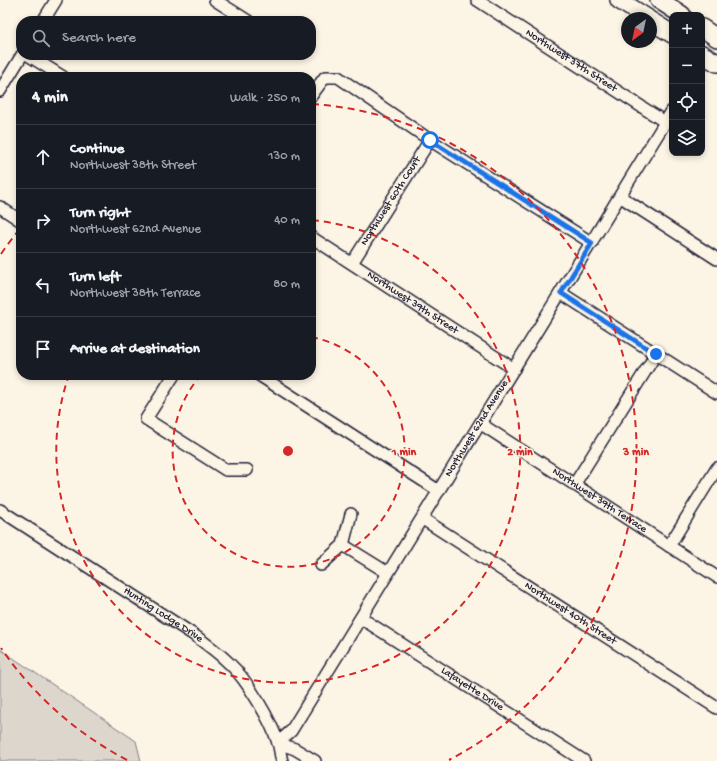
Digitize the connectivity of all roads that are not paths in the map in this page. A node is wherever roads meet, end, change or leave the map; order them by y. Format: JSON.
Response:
{"nodes":[{"id":1,"x":56,"y":0,"type":"edge"},
{"id":2,"x":215,"y":0,"type":"edge"},
{"id":3,"x":477,"y":0,"type":"edge"},
{"id":4,"x":619,"y":0,"type":"edge"},
{"id":5,"x":659,"y":0,"type":"edge"},
{"id":6,"x":638,"y":12,"type":"edge"},
{"id":7,"x":677,"y":12,"type":"edge"},
{"id":8,"x":46,"y":16,"type":"edge"},
{"id":9,"x":240,"y":16,"type":"edge"},
{"id":10,"x":657,"y":25,"type":"edge"},
{"id":11,"x":717,"y":25,"type":"edge"},
{"id":12,"x":705,"y":27,"type":"edge"},
{"id":13,"x":705,"y":29,"type":"edge"},
{"id":14,"x":669,"y":32,"type":"edge"},
{"id":15,"x":717,"y":38,"type":"edge"},
{"id":16,"x":19,"y":60,"type":"edge"},
{"id":17,"x":36,"y":60,"type":"edge"},
{"id":18,"x":55,"y":72,"type":"edge"},
{"id":19,"x":316,"y":89,"type":"edge"},
{"id":20,"x":0,"y":91,"type":"edge"},
{"id":21,"x":669,"y":116,"type":"edge"},
{"id":22,"x":665,"y":122,"type":"junction"},
{"id":23,"x":430,"y":140,"type":"junction"},
{"id":24,"x":621,"y":197,"type":"junction"},
{"id":25,"x":0,"y":207,"type":"edge"},
{"id":26,"x":16,"y":218,"type":"edge"},
{"id":27,"x":316,"y":240,"type":"edge"},
{"id":28,"x":592,"y":243,"type":"junction"},
{"id":29,"x":717,"y":259,"type":"edge"},
{"id":30,"x":352,"y":263,"type":"junction"},
{"id":31,"x":561,"y":293,"type":"junction"},
{"id":32,"x":656,"y":354,"type":"junction"},
{"id":33,"x":514,"y":369,"type":"junction"},
{"id":34,"x":171,"y":380,"type":"edge"},
{"id":35,"x":267,"y":380,"type":"edge"},
{"id":36,"x":717,"y":393,"type":"edge"},
{"id":37,"x":481,"y":424,"type":"junction"},
{"id":38,"x":717,"y":468,"type":"edge"},
{"id":39,"x":247,"y":470,"type":"dead end"},
{"id":40,"x":574,"y":485,"type":"junction"},
{"id":41,"x":439,"y":491,"type":"junction"},
{"id":42,"x":0,"y":510,"type":"edge"},
{"id":43,"x":351,"y":514,"type":"dead end"},
{"id":44,"x":423,"y":519,"type":"junction"},
{"id":45,"x":343,"y":544,"type":"junction"},
{"id":46,"x":669,"y":546,"type":"junction"},
{"id":47,"x":321,"y":565,"type":"dead end"},
{"id":48,"x":388,"y":573,"type":"junction"},
{"id":49,"x":717,"y":577,"type":"edge"},
{"id":50,"x":361,"y":618,"type":"junction"},
{"id":51,"x":717,"y":708,"type":"edge"},
{"id":52,"x":278,"y":742,"type":"junction"},
{"id":53,"x":282,"y":761,"type":"edge"},
{"id":54,"x":315,"y":761,"type":"edge"},
{"id":55,"x":584,"y":761,"type":"edge"}],
"edges":[{"from":1,"to":8,"type":"street"},
{"from":2,"to":9,"type":"street"},
{"from":3,"to":22,"type":"street","name":"Northwest 37th Street"},
{"from":4,"to":6,"type":"main road"},
{"from":5,"to":7,"type":"main road"},
{"from":10,"to":14,"type":"main road"},
{"from":11,"to":12,"type":"main road"},
{"from":13,"to":15,"type":"main road"},
{"from":16,"to":20,"type":"street"},
{"from":17,"to":18,"type":"street"},
{"from":19,"to":23,"type":"street"},
{"from":21,"to":22,"type":"street","name":"Northwest 62nd Avenue"},
{"from":22,"to":24,"type":"street","name":"Northwest 62nd Avenue"},
{"from":23,"to":28,"type":"street"},
{"from":23,"to":30,"type":"street","name":"Northwest 60th Court"},
{"from":24,"to":28,"type":"street","name":"Northwest 62nd Avenue"},
{"from":24,"to":29,"type":"street"},
{"from":25,"to":26,"type":"street"},
{"from":27,"to":30,"type":"street","name":"Northwest 39th Street"},
{"from":28,"to":31,"type":"street","name":"Northwest 62nd Avenue"},
{"from":30,"to":33,"type":"street","name":"Northwest 39th Street"},
{"from":31,"to":32,"type":"street"},
{"from":31,"to":33,"type":"street","name":"Northwest 62nd Avenue"},
{"from":32,"to":36,"type":"street"},
{"from":32,"to":40,"type":"street"},
{"from":33,"to":37,"type":"street","name":"Northwest 62nd Avenue"},
{"from":34,"to":39,"type":"street"},
{"from":35,"to":41,"type":"street"},
{"from":37,"to":40,"type":"street","name":"Northwest 39th Terrace"},
{"from":37,"to":41,"type":"street","name":"Northwest 62nd Avenue"},
{"from":38,"to":46,"type":"street"},
{"from":40,"to":46,"type":"street","name":"Northwest 39th Terrace"},
{"from":41,"to":44,"type":"street","name":"Northwest 62nd Avenue"},
{"from":42,"to":52,"type":"street","name":"Hunting Lodge Drive"},
{"from":43,"to":45,"type":"street"},
{"from":44,"to":48,"type":"street","name":"Northwest 62nd Avenue"},
{"from":44,"to":51,"type":"street","name":"Northwest 40th Street"},
{"from":45,"to":47,"type":"street"},
{"from":45,"to":48,"type":"street"},
{"from":46,"to":49,"type":"street","name":"Northwest 39th Terrace"},
{"from":48,"to":50,"type":"street","name":"Northwest 62nd Avenue"},
{"from":50,"to":52,"type":"street","name":"Northwest 62nd Avenue"},
{"from":50,"to":55,"type":"street","name":"Lafayette Drive"},
{"from":52,"to":53,"type":"street","name":"Hunting Lodge Drive"},
{"from":52,"to":54,"type":"street"}]}
